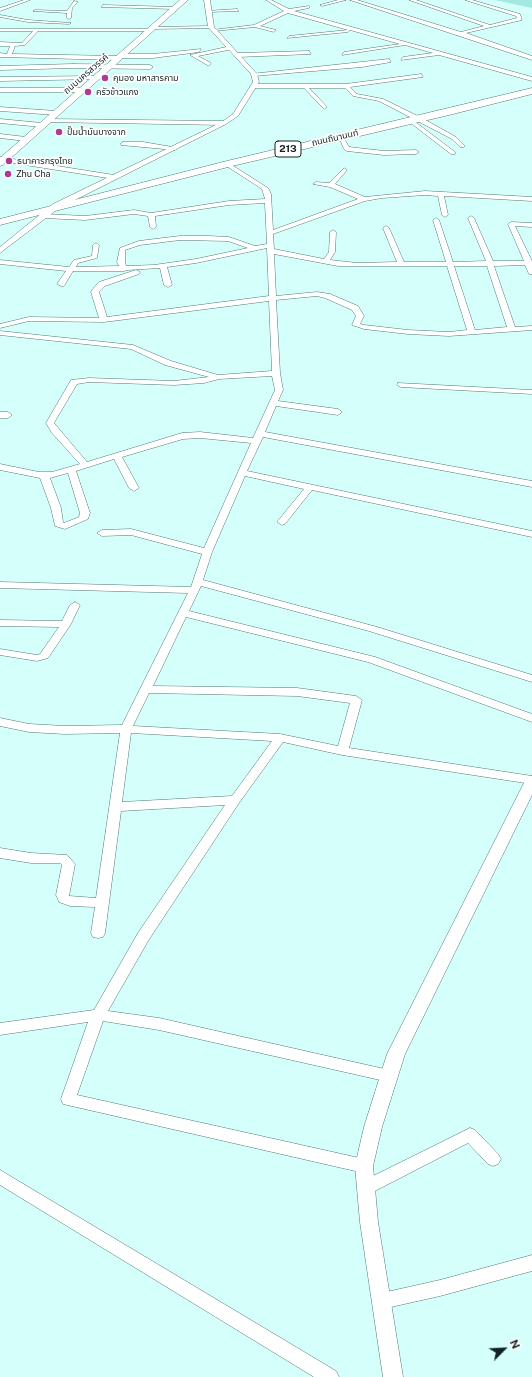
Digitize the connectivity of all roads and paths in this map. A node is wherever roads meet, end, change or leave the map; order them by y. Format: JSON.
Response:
{"nodes":[{"id":1,"x":28,"y":0,"type":"edge"},
{"id":2,"x":184,"y":0,"type":"edge"},
{"id":3,"x":207,"y":0,"type":"edge"},
{"id":4,"x":268,"y":0,"type":"edge"},
{"id":5,"x":344,"y":0,"type":"edge"},
{"id":6,"x":352,"y":0,"type":"edge"},
{"id":7,"x":411,"y":0,"type":"edge"},
{"id":8,"x":467,"y":0,"type":"edge"},
{"id":9,"x":378,"y":1,"type":"dead end"},
{"id":10,"x":76,"y":2,"type":"dead end"},
{"id":11,"x":365,"y":4,"type":"junction"},
{"id":12,"x":322,"y":5,"type":"dead end"},
{"id":13,"x":103,"y":6,"type":"dead end"},
{"id":14,"x":307,"y":7,"type":"dead end"},
{"id":15,"x":175,"y":8,"type":"junction"},
{"id":16,"x":0,"y":10,"type":"edge"},
{"id":17,"x":236,"y":10,"type":"dead end"},
{"id":18,"x":35,"y":11,"type":"dead end"},
{"id":19,"x":208,"y":11,"type":"junction"},
{"id":20,"x":288,"y":11,"type":"junction"},
{"id":21,"x":70,"y":12,"type":"junction"},
{"id":22,"x":2,"y":16,"type":"edge"},
{"id":23,"x":0,"y":21,"type":"edge"},
{"id":24,"x":69,"y":22,"type":"junction"},
{"id":25,"x":255,"y":26,"type":"junction"},
{"id":26,"x":490,"y":26,"type":"junction"},
{"id":27,"x":151,"y":29,"type":"junction"},
{"id":28,"x":213,"y":29,"type":"junction"},
{"id":29,"x":0,"y":30,"type":"edge"},
{"id":30,"x":28,"y":30,"type":"junction"},
{"id":31,"x":37,"y":30,"type":"junction"},
{"id":32,"x":54,"y":30,"type":"junction"},
{"id":33,"x":68,"y":30,"type":"junction"},
{"id":34,"x":355,"y":30,"type":"junction"},
{"id":35,"x":274,"y":31,"type":"dead end"},
{"id":36,"x":460,"y":33,"type":"junction"},
{"id":37,"x":51,"y":35,"type":"dead end"},
{"id":38,"x":289,"y":37,"type":"dead end"},
{"id":39,"x":0,"y":44,"type":"edge"},
{"id":40,"x":407,"y":44,"type":"junction"},
{"id":41,"x":12,"y":45,"type":"junction"},
{"id":42,"x":231,"y":48,"type":"junction"},
{"id":43,"x":60,"y":49,"type":"dead end"},
{"id":44,"x":199,"y":50,"type":"dead end"},
{"id":45,"x":42,"y":52,"type":"dead end"},
{"id":46,"x":309,"y":53,"type":"dead end"},
{"id":47,"x":440,"y":53,"type":"junction"},
{"id":48,"x":344,"y":54,"type":"dead end"},
{"id":49,"x":0,"y":55,"type":"edge"},
{"id":50,"x":9,"y":55,"type":"junction"},
{"id":51,"x":238,"y":55,"type":"junction"},
{"id":52,"x":39,"y":57,"type":"junction"},
{"id":53,"x":51,"y":57,"type":"junction"},
{"id":54,"x":119,"y":57,"type":"junction"},
{"id":55,"x":403,"y":58,"type":"dead end"},
{"id":56,"x":532,"y":58,"type":"edge"},
{"id":57,"x":389,"y":61,"type":"dead end"},
{"id":58,"x":209,"y":64,"type":"dead end"},
{"id":59,"x":108,"y":67,"type":"junction"},
{"id":60,"x":150,"y":67,"type":"dead end"},
{"id":61,"x":0,"y":68,"type":"edge"},
{"id":62,"x":254,"y":74,"type":"junction"},
{"id":63,"x":421,"y":76,"type":"dead end"},
{"id":64,"x":96,"y":78,"type":"junction"},
{"id":65,"x":0,"y":79,"type":"edge"},
{"id":66,"x":532,"y":79,"type":"edge"},
{"id":67,"x":254,"y":86,"type":"junction"},
{"id":68,"x":305,"y":86,"type":"junction"},
{"id":69,"x":346,"y":86,"type":"junction"},
{"id":70,"x":0,"y":90,"type":"edge"},
{"id":71,"x":82,"y":90,"type":"junction"},
{"id":72,"x":532,"y":91,"type":"edge"},
{"id":73,"x":324,"y":107,"type":"dead end"},
{"id":74,"x":0,"y":109,"type":"edge"},
{"id":75,"x":0,"y":114,"type":"edge"},
{"id":76,"x":420,"y":119,"type":"junction"},
{"id":77,"x":49,"y":120,"type":"junction"},
{"id":78,"x":0,"y":121,"type":"edge"},
{"id":79,"x":410,"y":121,"type":"junction"},
{"id":80,"x":224,"y":123,"type":"junction"},
{"id":81,"x":0,"y":136,"type":"edge"},
{"id":82,"x":340,"y":136,"type":"junction"},
{"id":83,"x":26,"y":139,"type":"junction"},
{"id":84,"x":123,"y":144,"type":"dead end"},
{"id":85,"x":462,"y":146,"type":"dead end"},
{"id":86,"x":175,"y":148,"type":"junction"},
{"id":87,"x":416,"y":152,"type":"dead end"},
{"id":88,"x":453,"y":153,"type":"dead end"},
{"id":89,"x":1,"y":160,"type":"edge"},
{"id":90,"x":227,"y":164,"type":"junction"},
{"id":91,"x":344,"y":170,"type":"dead end"},
{"id":92,"x":114,"y":177,"type":"junction"},
{"id":93,"x":316,"y":184,"type":"dead end"},
{"id":94,"x":331,"y":185,"type":"junction"},
{"id":95,"x":441,"y":195,"type":"junction"},
{"id":96,"x":364,"y":199,"type":"junction"},
{"id":97,"x":532,"y":199,"type":"edge"},
{"id":98,"x":268,"y":201,"type":"junction"},
{"id":99,"x":56,"y":206,"type":"junction"},
{"id":100,"x":45,"y":212,"type":"junction"},
{"id":101,"x":151,"y":215,"type":"junction"},
{"id":102,"x":445,"y":215,"type":"dead end"},
{"id":103,"x":0,"y":217,"type":"edge"},
{"id":104,"x":471,"y":218,"type":"dead end"},
{"id":105,"x":436,"y":220,"type":"dead end"},
{"id":106,"x":0,"y":222,"type":"edge"},
{"id":107,"x":532,"y":225,"type":"edge"},
{"id":108,"x":153,"y":227,"type":"dead end"},
{"id":109,"x":386,"y":228,"type":"dead end"},
{"id":110,"x":333,"y":232,"type":"dead end"},
{"id":111,"x":270,"y":233,"type":"junction"},
{"id":112,"x":96,"y":245,"type":"dead end"},
{"id":113,"x":252,"y":247,"type":"junction"},
{"id":114,"x":270,"y":248,"type":"junction"},
{"id":115,"x":0,"y":251,"type":"edge"},
{"id":116,"x":326,"y":261,"type":"junction"},
{"id":117,"x":0,"y":262,"type":"edge"},
{"id":118,"x":530,"y":262,"type":"edge"},
{"id":119,"x":450,"y":263,"type":"junction"},
{"id":120,"x":490,"y":263,"type":"junction"},
{"id":121,"x":401,"y":264,"type":"junction"},
{"id":122,"x":163,"y":266,"type":"junction"},
{"id":123,"x":154,"y":267,"type":"junction"},
{"id":124,"x":70,"y":268,"type":"junction"},
{"id":125,"x":124,"y":268,"type":"junction"},
{"id":126,"x":532,"y":272,"type":"edge"},
{"id":127,"x":61,"y":284,"type":"dead end"},
{"id":128,"x":168,"y":285,"type":"dead end"},
{"id":129,"x":274,"y":298,"type":"junction"},
{"id":130,"x":104,"y":320,"type":"junction"},
{"id":131,"x":0,"y":326,"type":"edge"},
{"id":132,"x":532,"y":328,"type":"edge"},
{"id":133,"x":512,"y":330,"type":"junction"},
{"id":134,"x":0,"y":333,"type":"edge"},
{"id":135,"x":472,"y":333,"type":"junction"},
{"id":136,"x":276,"y":373,"type":"junction"},
{"id":137,"x":218,"y":378,"type":"junction"},
{"id":138,"x":401,"y":385,"type":"dead end"},
{"id":139,"x":532,"y":392,"type":"edge"},
{"id":140,"x":274,"y":403,"type":"junction"},
{"id":141,"x":338,"y":412,"type":"dead end"},
{"id":142,"x":259,"y":437,"type":"junction"},
{"id":143,"x":117,"y":456,"type":"junction"},
{"id":144,"x":86,"y":466,"type":"junction"},
{"id":145,"x":0,"y":467,"type":"edge"},
{"id":146,"x":72,"y":471,"type":"junction"},
{"id":147,"x":243,"y":473,"type":"junction"},
{"id":148,"x":44,"y":475,"type":"junction"},
{"id":149,"x":532,"y":484,"type":"edge"},
{"id":150,"x":310,"y":487,"type":"junction"},
{"id":151,"x":134,"y":488,"type":"dead end"},
{"id":152,"x":282,"y":522,"type":"dead end"},
{"id":153,"x":102,"y":533,"type":"dead end"},
{"id":154,"x":532,"y":534,"type":"edge"},
{"id":155,"x":207,"y":552,"type":"junction"},
{"id":156,"x":0,"y":585,"type":"edge"},
{"id":157,"x":196,"y":586,"type":"junction"},
{"id":158,"x":75,"y":605,"type":"dead end"},
{"id":159,"x":183,"y":613,"type":"junction"},
{"id":160,"x":0,"y":623,"type":"edge"},
{"id":161,"x":66,"y":624,"type":"junction"},
{"id":162,"x":0,"y":652,"type":"edge"},
{"id":163,"x":532,"y":679,"type":"edge"},
{"id":164,"x":146,"y":689,"type":"junction"},
{"id":165,"x":532,"y":718,"type":"edge"},
{"id":166,"x":0,"y":722,"type":"edge"},
{"id":167,"x":126,"y":729,"type":"junction"},
{"id":168,"x":280,"y":738,"type":"junction"},
{"id":169,"x":342,"y":751,"type":"junction"},
{"id":170,"x":532,"y":781,"type":"edge"},
{"id":171,"x":235,"y":800,"type":"junction"},
{"id":172,"x":115,"y":807,"type":"junction"},
{"id":173,"x":0,"y":853,"type":"edge"},
{"id":174,"x":102,"y":903,"type":"junction"},
{"id":175,"x":98,"y":933,"type":"dead end"},
{"id":176,"x":98,"y":1015,"type":"junction"},
{"id":177,"x":0,"y":1028,"type":"edge"},
{"id":178,"x":389,"y":1076,"type":"junction"},
{"id":179,"x":492,"y":1159,"type":"dead end"},
{"id":180,"x":364,"y":1166,"type":"junction"},
{"id":181,"x":0,"y":1177,"type":"edge"},
{"id":182,"x":367,"y":1187,"type":"junction"},
{"id":183,"x":532,"y":1263,"type":"edge"},
{"id":184,"x":382,"y":1301,"type":"junction"},
{"id":185,"x":330,"y":1377,"type":"edge"},
{"id":186,"x":393,"y":1377,"type":"edge"}],
"edges":[{"from":1,"to":16,"type":"street"},
{"from":2,"to":15,"type":"main road","name":"ถนนนครสวรรค์"},
{"from":3,"to":19,"type":"street"},
{"from":4,"to":20,"type":"street"},
{"from":5,"to":12,"type":"street"},
{"from":6,"to":11,"type":"street"},
{"from":7,"to":26,"type":"street"},
{"from":8,"to":26,"type":"street"},
{"from":9,"to":11,"type":"street"},
{"from":10,"to":21,"type":"street"},
{"from":11,"to":36,"type":"street"},
{"from":13,"to":15,"type":"street"},
{"from":14,"to":20,"type":"street"},
{"from":15,"to":27,"type":"main road","name":"ถนนนครสวรรค์"},
{"from":17,"to":19,"type":"street"},
{"from":18,"to":21,"type":"street"},
{"from":19,"to":28,"type":"street"},
{"from":20,"to":25,"type":"street"},
{"from":20,"to":34,"type":"street"},
{"from":21,"to":24,"type":"street"},
{"from":22,"to":23,"type":"street"},
{"from":22,"to":24,"type":"street"},
{"from":24,"to":33,"type":"street"},
{"from":25,"to":28,"type":"street"},
{"from":25,"to":35,"type":"street"},
{"from":26,"to":36,"type":"street"},
{"from":27,"to":28,"type":"street"},
{"from":27,"to":33,"type":"street"},
{"from":27,"to":54,"type":"main road","name":"ถนนนครสวรรค์"},
{"from":28,"to":42,"type":"street"},
{"from":29,"to":30,"type":"street"},
{"from":30,"to":31,"type":"street"},
{"from":30,"to":41,"type":"street"},
{"from":31,"to":32,"type":"street"},
{"from":31,"to":41,"type":"street"},
{"from":32,"to":33,"type":"street"},
{"from":32,"to":37,"type":"street"},
{"from":34,"to":38,"type":"street"},
{"from":34,"to":40,"type":"street"},
{"from":36,"to":56,"type":"street"},
{"from":39,"to":41,"type":"street"},
{"from":40,"to":47,"type":"street"},
{"from":40,"to":48,"type":"street"},
{"from":41,"to":50,"type":"street"},
{"from":42,"to":51,"type":"street"},
{"from":42,"to":58,"type":"street"},
{"from":43,"to":53,"type":"street"},
{"from":44,"to":54,"type":"street"},
{"from":45,"to":52,"type":"street"},
{"from":46,"to":51,"type":"street"},
{"from":47,"to":55,"type":"street"},
{"from":47,"to":66,"type":"street"},
{"from":49,"to":50,"type":"street"},
{"from":50,"to":52,"type":"street"},
{"from":51,"to":62,"type":"street"},
{"from":52,"to":53,"type":"street"},
{"from":53,"to":54,"type":"street"},
{"from":54,"to":59,"type":"main road","name":"ถนนนครสวรรค์"},
{"from":57,"to":62,"type":"street"},
{"from":59,"to":60,"type":"street"},
{"from":59,"to":61,"type":"street"},
{"from":59,"to":64,"type":"main road","name":"ถนนนครสวรรค์"},
{"from":62,"to":67,"type":"street"},
{"from":63,"to":69,"type":"street"},
{"from":64,"to":65,"type":"street"},
{"from":64,"to":71,"type":"main road","name":"ถนนนครสวรรค์"},
{"from":67,"to":68,"type":"street"},
{"from":67,"to":80,"type":"street"},
{"from":68,"to":69,"type":"street"},
{"from":68,"to":73,"type":"street"},
{"from":69,"to":76,"type":"street"},
{"from":70,"to":71,"type":"street"},
{"from":71,"to":77,"type":"main road","name":"ถนนนครสวรรค์"},
{"from":72,"to":76,"type":"main road","name":"ถนนถีนานนท์","number":"213"},
{"from":74,"to":77,"type":"street"},
{"from":75,"to":77,"type":"street"},
{"from":76,"to":79,"type":"main road","name":"ถนนถีนานนท์","number":"213"},
{"from":76,"to":85,"type":"street"},
{"from":77,"to":78,"type":"street"},
{"from":77,"to":80,"type":"street"},
{"from":77,"to":83,"type":"main road","name":"ถนนนครสวรรค์"},
{"from":79,"to":82,"type":"main road","name":"ถนนถีนานนท์","number":"213"},
{"from":79,"to":88,"type":"street"},
{"from":80,"to":86,"type":"street"},
{"from":81,"to":83,"type":"street"},
{"from":82,"to":87,"type":"street"},
{"from":82,"to":90,"type":"main road","name":"ถนนถีนานนท์","number":"213"},
{"from":83,"to":89,"type":"main road","name":"ถนนนครสวรรค์"},
{"from":84,"to":86,"type":"street"},
{"from":86,"to":92,"type":"street"},
{"from":89,"to":92,"type":"street"},
{"from":90,"to":98,"type":"street"},
{"from":90,"to":99,"type":"main road","name":"ถนนถีนานนท์","number":"213"},
{"from":91,"to":94,"type":"street"},
{"from":92,"to":99,"type":"street"},
{"from":93,"to":94,"type":"street"},
{"from":94,"to":96,"type":"street"},
{"from":95,"to":96,"type":"street"},
{"from":95,"to":97,"type":"street"},
{"from":95,"to":102,"type":"street"},
{"from":96,"to":111,"type":"street"},
{"from":98,"to":101,"type":"street"},
{"from":98,"to":111,"type":"street"},
{"from":99,"to":100,"type":"main road","name":"ถนนถีนานนท์","number":"213"},
{"from":100,"to":101,"type":"street"},
{"from":100,"to":103,"type":"main road","name":"ถนนถีนานนท์","number":"213"},
{"from":100,"to":106,"type":"main road","name":"ถนนถีนานนท์","number":"213"},
{"from":100,"to":115,"type":"street"},
{"from":101,"to":108,"type":"street"},
{"from":104,"to":120,"type":"street"},
{"from":105,"to":119,"type":"street"},
{"from":107,"to":118,"type":"street"},
{"from":109,"to":121,"type":"street"},
{"from":110,"to":116,"type":"street"},
{"from":111,"to":114,"type":"street"},
{"from":112,"to":124,"type":"street"},
{"from":113,"to":114,"type":"street"},
{"from":113,"to":122,"type":"street"},
{"from":113,"to":125,"type":"street"},
{"from":114,"to":116,"type":"street"},
{"from":114,"to":129,"type":"street"},
{"from":116,"to":121,"type":"street"},
{"from":117,"to":124,"type":"street"},
{"from":118,"to":120,"type":"street"},
{"from":118,"to":126,"type":"street"},
{"from":119,"to":120,"type":"street"},
{"from":119,"to":121,"type":"street"},
{"from":119,"to":135,"type":"street"},
{"from":120,"to":133,"type":"street"},
{"from":122,"to":123,"type":"street"},
{"from":122,"to":128,"type":"street"},
{"from":123,"to":125,"type":"street"},
{"from":123,"to":130,"type":"street"},
{"from":124,"to":125,"type":"street"},
{"from":124,"to":127,"type":"street"},
{"from":129,"to":130,"type":"street"},
{"from":129,"to":135,"type":"street"},
{"from":129,"to":136,"type":"street"},
{"from":130,"to":131,"type":"street"},
{"from":132,"to":133,"type":"street"},
{"from":133,"to":135,"type":"street"},
{"from":134,"to":137,"type":"street"},
{"from":136,"to":137,"type":"street"},
{"from":136,"to":140,"type":"street"},
{"from":137,"to":144,"type":"street"},
{"from":138,"to":139,"type":"street"},
{"from":140,"to":141,"type":"street"},
{"from":140,"to":142,"type":"street"},
{"from":142,"to":143,"type":"street"},
{"from":142,"to":147,"type":"street"},
{"from":142,"to":149,"type":"street"},
{"from":143,"to":144,"type":"street"},
{"from":143,"to":151,"type":"street"},
{"from":144,"to":146,"type":"street"},
{"from":145,"to":148,"type":"street"},
{"from":146,"to":148,"type":"street"},
{"from":146,"to":148,"type":"street"},
{"from":147,"to":150,"type":"street"},
{"from":147,"to":155,"type":"street"},
{"from":150,"to":152,"type":"street"},
{"from":150,"to":154,"type":"street"},
{"from":153,"to":155,"type":"street"},
{"from":155,"to":157,"type":"street"},
{"from":156,"to":157,"type":"street"},
{"from":157,"to":159,"type":"street"},
{"from":157,"to":163,"type":"street"},
{"from":158,"to":161,"type":"street"},
{"from":159,"to":164,"type":"street"},
{"from":159,"to":165,"type":"street"},
{"from":160,"to":161,"type":"street"},
{"from":161,"to":162,"type":"street"},
{"from":164,"to":167,"type":"street"},
{"from":164,"to":169,"type":"street"},
{"from":166,"to":167,"type":"street"},
{"from":167,"to":168,"type":"street"},
{"from":167,"to":172,"type":"street"},
{"from":168,"to":169,"type":"street"},
{"from":168,"to":171,"type":"street"},
{"from":169,"to":170,"type":"street"},
{"from":170,"to":178,"type":"street"},
{"from":171,"to":172,"type":"street"},
{"from":171,"to":176,"type":"street"},
{"from":172,"to":174,"type":"street"},
{"from":173,"to":174,"type":"street"},
{"from":174,"to":175,"type":"street"},
{"from":176,"to":177,"type":"street"},
{"from":176,"to":178,"type":"street"},
{"from":176,"to":180,"type":"street"},
{"from":178,"to":180,"type":"street"},
{"from":179,"to":182,"type":"street"},
{"from":180,"to":182,"type":"street"},
{"from":181,"to":185,"type":"street"},
{"from":182,"to":184,"type":"street"},
{"from":183,"to":184,"type":"street"},
{"from":184,"to":186,"type":"street"}]}
